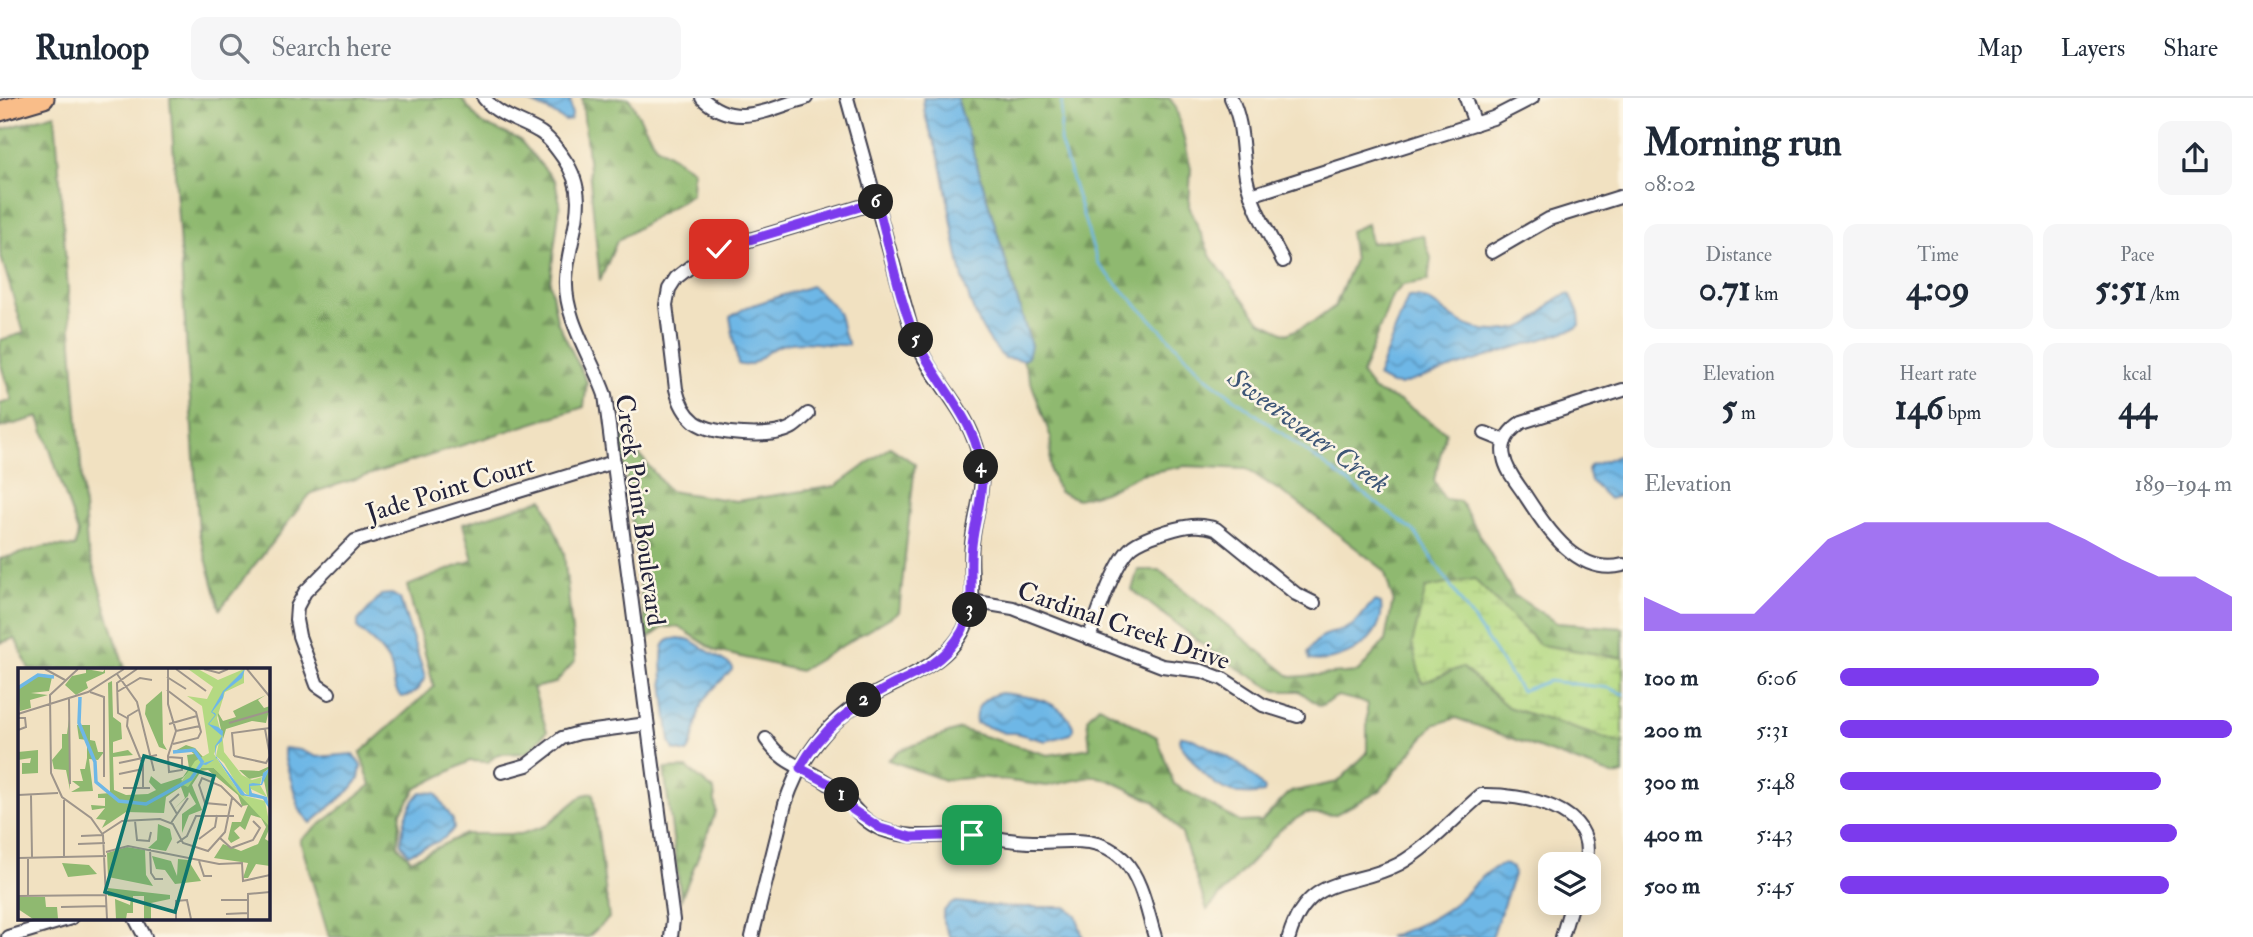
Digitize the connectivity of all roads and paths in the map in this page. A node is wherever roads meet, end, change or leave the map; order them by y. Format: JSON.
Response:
{"nodes":[{"id":1,"x":44,"y":98,"type":"edge"},
{"id":2,"x":484,"y":98,"type":"edge"},
{"id":3,"x":702,"y":98,"type":"edge"},
{"id":4,"x":806,"y":98,"type":"edge"},
{"id":5,"x":847,"y":98,"type":"edge"},
{"id":6,"x":1231,"y":98,"type":"edge"},
{"id":7,"x":1466,"y":98,"type":"edge"},
{"id":8,"x":1532,"y":98,"type":"edge"},
{"id":9,"x":0,"y":111,"type":"edge"},
{"id":10,"x":1475,"y":124,"type":"junction"},
{"id":11,"x":1251,"y":195,"type":"junction"},
{"id":12,"x":1623,"y":196,"type":"edge"},
{"id":13,"x":877,"y":202,"type":"junction"},
{"id":14,"x":1492,"y":252,"type":"dead end"},
{"id":15,"x":1283,"y":261,"type":"dead end"},
{"id":16,"x":1623,"y":390,"type":"edge"},
{"id":17,"x":808,"y":414,"type":"dead end"},
{"id":18,"x":1485,"y":433,"type":"dead end"},
{"id":19,"x":1505,"y":441,"type":"junction"},
{"id":20,"x":614,"y":462,"type":"junction"},
{"id":21,"x":1623,"y":565,"type":"edge"},
{"id":22,"x":971,"y":601,"type":"junction"},
{"id":23,"x":1314,"y":603,"type":"dead end"},
{"id":24,"x":1088,"y":638,"type":"junction"},
{"id":25,"x":329,"y":693,"type":"dead end"},
{"id":26,"x":1298,"y":716,"type":"dead end"},
{"id":27,"x":648,"y":724,"type":"junction"},
{"id":28,"x":765,"y":739,"type":"dead end"},
{"id":29,"x":800,"y":768,"type":"junction"},
{"id":30,"x":502,"y":772,"type":"dead end"},
{"id":31,"x":1586,"y":852,"type":"edge"},
{"id":32,"x":1568,"y":915,"type":"edge"},
{"id":33,"x":64,"y":920,"type":"edge"},
{"id":34,"x":136,"y":920,"type":"edge"},
{"id":35,"x":8,"y":937,"type":"edge"},
{"id":36,"x":145,"y":937,"type":"edge"},
{"id":37,"x":671,"y":937,"type":"edge"},
{"id":38,"x":752,"y":937,"type":"edge"},
{"id":39,"x":1155,"y":937,"type":"edge"},
{"id":40,"x":1289,"y":937,"type":"edge"},
{"id":41,"x":1562,"y":937,"type":"edge"}],
"edges":[{"from":1,"to":9,"type":"main road"},
{"from":2,"to":20,"type":"street","name":"Creek Point Boulevard"},
{"from":3,"to":4,"type":"street"},
{"from":5,"to":13,"type":"street"},
{"from":6,"to":11,"type":"street"},
{"from":7,"to":10,"type":"street"},
{"from":8,"to":10,"type":"street"},
{"from":10,"to":11,"type":"street"},
{"from":11,"to":15,"type":"street"},
{"from":12,"to":14,"type":"street"},
{"from":13,"to":17,"type":"street"},
{"from":13,"to":22,"type":"street"},
{"from":16,"to":19,"type":"street"},
{"from":18,"to":19,"type":"street"},
{"from":19,"to":21,"type":"street"},
{"from":20,"to":25,"type":"street","name":"Jade Point Court"},
{"from":20,"to":27,"type":"street","name":"Creek Point Boulevard"},
{"from":22,"to":24,"type":"street","name":"Cardinal Creek Drive"},
{"from":22,"to":29,"type":"street"},
{"from":23,"to":24,"type":"street"},
{"from":24,"to":26,"type":"street","name":"Cardinal Creek Drive"},
{"from":27,"to":30,"type":"street"},
{"from":27,"to":37,"type":"street","name":"Creek Point Boulevard"},
{"from":28,"to":29,"type":"street"},
{"from":29,"to":38,"type":"street"},
{"from":29,"to":39,"type":"street"},
{"from":31,"to":40,"type":"street"},
{"from":32,"to":41,"type":"street"},
{"from":33,"to":35,"type":"street"},
{"from":34,"to":36,"type":"street"}]}
